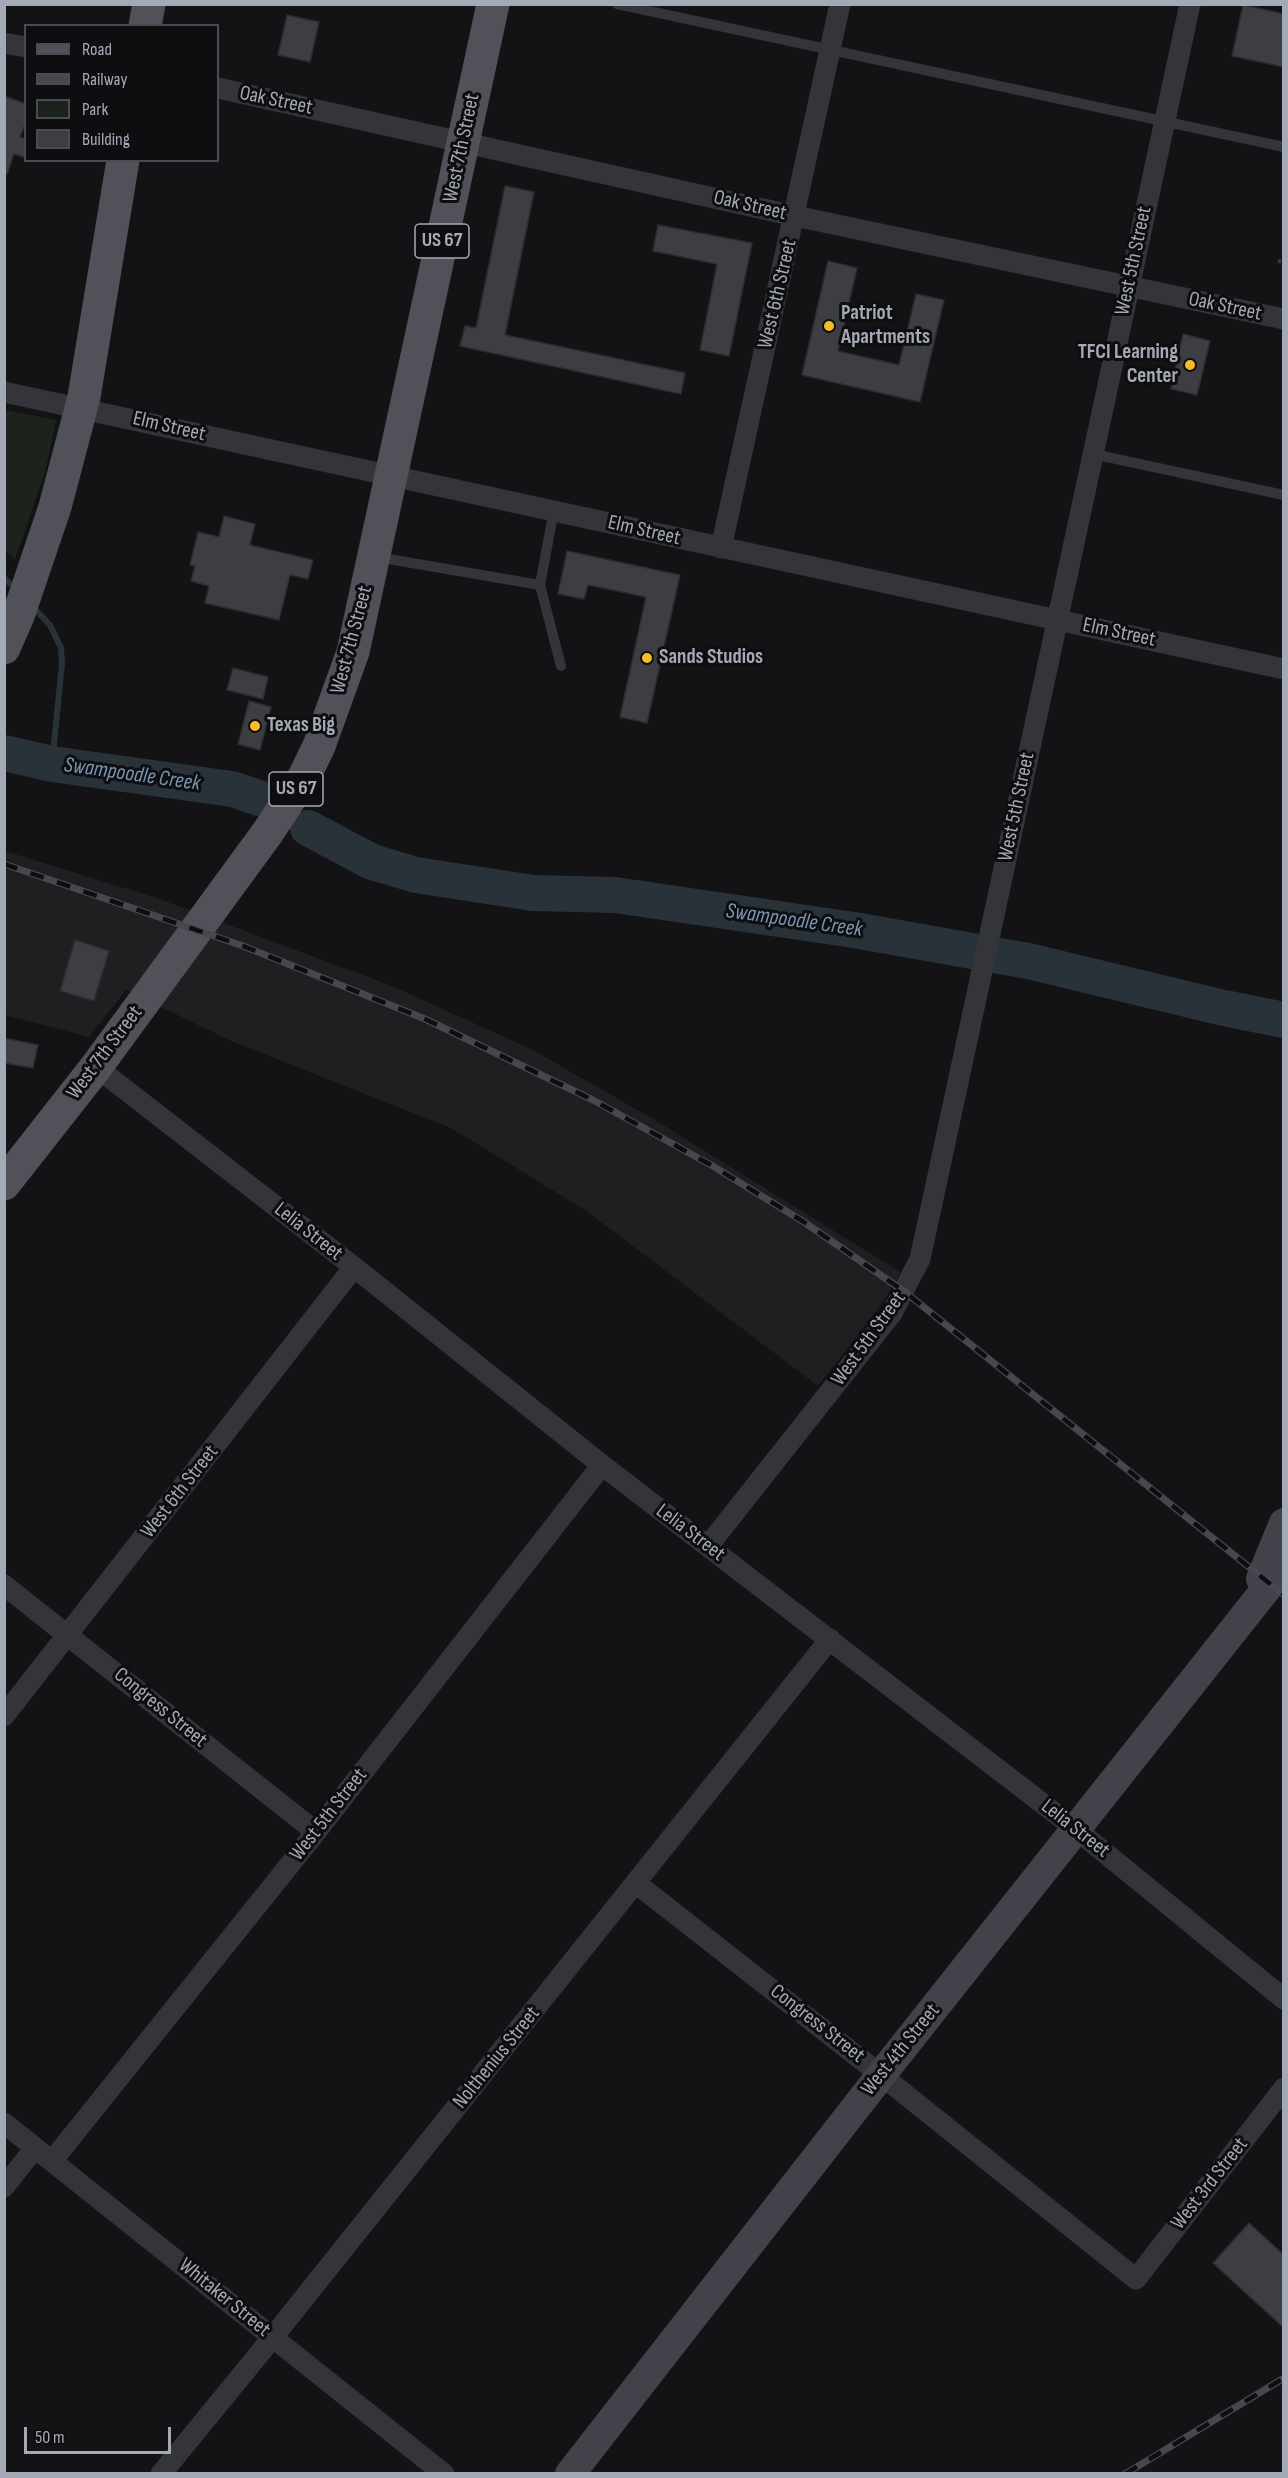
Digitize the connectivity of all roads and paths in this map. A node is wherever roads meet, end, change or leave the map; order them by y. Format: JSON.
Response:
{"nodes":[{"id":1,"x":149,"y":4,"type":"edge"},
{"id":2,"x":493,"y":4,"type":"edge"},
{"id":3,"x":616,"y":4,"type":"edge"},
{"id":4,"x":840,"y":4,"type":"edge"},
{"id":5,"x":1190,"y":4,"type":"edge"},
{"id":6,"x":145,"y":24,"type":"edge"},
{"id":7,"x":4,"y":43,"type":"edge"},
{"id":8,"x":24,"y":48,"type":"edge"},
{"id":9,"x":830,"y":52,"type":"junction"},
{"id":10,"x":219,"y":88,"type":"edge"},
{"id":11,"x":1164,"y":123,"type":"junction"},
{"id":12,"x":463,"y":141,"type":"junction"},
{"id":13,"x":1284,"y":147,"type":"edge"},
{"id":14,"x":123,"y":162,"type":"edge"},
{"id":15,"x":795,"y":216,"type":"junction"},
{"id":16,"x":1128,"y":286,"type":"junction"},
{"id":17,"x":1284,"y":319,"type":"edge"},
{"id":18,"x":4,"y":392,"type":"edge"},
{"id":19,"x":1093,"y":454,"type":"junction"},
{"id":20,"x":391,"y":477,"type":"junction"},
{"id":21,"x":1284,"y":495,"type":"edge"},
{"id":22,"x":554,"y":510,"type":"junction"},
{"id":23,"x":721,"y":548,"type":"junction"},
{"id":24,"x":374,"y":557,"type":"junction"},
{"id":25,"x":540,"y":585,"type":"junction"},
{"id":26,"x":1058,"y":620,"type":"junction"},
{"id":27,"x":4,"y":648,"type":"edge"},
{"id":28,"x":561,"y":666,"type":"dead end"},
{"id":29,"x":1284,"y":669,"type":"edge"},
{"id":30,"x":96,"y":1067,"type":"junction"},
{"id":31,"x":4,"y":1184,"type":"edge"},
{"id":32,"x":354,"y":1267,"type":"junction"},
{"id":33,"x":602,"y":1465,"type":"junction"},
{"id":34,"x":1284,"y":1523,"type":"edge"},
{"id":35,"x":708,"y":1546,"type":"junction"},
{"id":36,"x":1277,"y":1573,"type":"edge"},
{"id":37,"x":4,"y":1585,"type":"edge"},
{"id":38,"x":1235,"y":1629,"type":"junction"},
{"id":39,"x":68,"y":1635,"type":"junction"},
{"id":40,"x":830,"y":1639,"type":"junction"},
{"id":41,"x":4,"y":1716,"type":"edge"},
{"id":42,"x":1077,"y":1830,"type":"junction"},
{"id":43,"x":316,"y":1832,"type":"junction"},
{"id":44,"x":637,"y":1884,"type":"junction"},
{"id":45,"x":1284,"y":1999,"type":"edge"},
{"id":46,"x":881,"y":2075,"type":"junction"},
{"id":47,"x":1284,"y":2088,"type":"edge"},
{"id":48,"x":4,"y":2123,"type":"edge"},
{"id":49,"x":43,"y":2154,"type":"junction"},
{"id":50,"x":4,"y":2187,"type":"edge"},
{"id":51,"x":1136,"y":2279,"type":"joint"},
{"id":52,"x":273,"y":2337,"type":"junction"},
{"id":53,"x":161,"y":2474,"type":"edge"},
{"id":54,"x":444,"y":2474,"type":"edge"},
{"id":55,"x":570,"y":2474,"type":"edge"}],
"edges":[{"from":1,"to":6,"type":"main road"},
{"from":2,"to":12,"type":"main road","name":"West 7th Street","number":"US 67"},
{"from":3,"to":9,"type":"lane"},
{"from":4,"to":9,"type":"street","name":"West 6th Street"},
{"from":5,"to":11,"type":"street","name":"West 5th Street"},
{"from":7,"to":8,"type":"street"},
{"from":9,"to":11,"type":"lane"},
{"from":9,"to":15,"type":"street","name":"West 6th Street"},
{"from":10,"to":12,"type":"street","name":"Oak Street"},
{"from":11,"to":13,"type":"lane"},
{"from":11,"to":16,"type":"street","name":"West 5th Street"},
{"from":12,"to":15,"type":"street","name":"Oak Street"},
{"from":12,"to":20,"type":"main road","name":"West 7th Street","number":"US 67"},
{"from":14,"to":27,"type":"main road"},
{"from":15,"to":16,"type":"street","name":"Oak Street"},
{"from":15,"to":23,"type":"street","name":"West 6th Street"},
{"from":16,"to":17,"type":"street","name":"Oak Street"},
{"from":16,"to":19,"type":"street","name":"West 5th Street"},
{"from":18,"to":20,"type":"street","name":"Elm Street"},
{"from":19,"to":21,"type":"lane"},
{"from":19,"to":26,"type":"street","name":"West 5th Street"},
{"from":20,"to":22,"type":"street","name":"Elm Street"},
{"from":20,"to":24,"type":"main road","name":"West 7th Street","number":"US 67"},
{"from":22,"to":23,"type":"street","name":"Elm Street"},
{"from":22,"to":25,"type":"lane"},
{"from":23,"to":26,"type":"street","name":"Elm Street"},
{"from":24,"to":25,"type":"lane"},
{"from":24,"to":30,"type":"main road","name":"West 7th Street","number":"US 67"},
{"from":25,"to":28,"type":"lane"},
{"from":26,"to":29,"type":"street","name":"Elm Street"},
{"from":26,"to":35,"type":"street","name":"West 5th Street"},
{"from":30,"to":31,"type":"main road","name":"West 7th Street","number":"US 67"},
{"from":30,"to":32,"type":"street","name":"Lelia Street"},
{"from":32,"to":33,"type":"street","name":"Lelia Street"},
{"from":32,"to":39,"type":"street","name":"West 6th Street"},
{"from":33,"to":35,"type":"street","name":"Lelia Street"},
{"from":33,"to":43,"type":"street","name":"West 5th Street"},
{"from":34,"to":38,"type":"main road","name":"West 4th Street"},
{"from":35,"to":40,"type":"street","name":"Lelia Street"},
{"from":36,"to":38,"type":"main road","name":"West 4th Street"},
{"from":37,"to":39,"type":"street","name":"Congress Street"},
{"from":38,"to":42,"type":"main road","name":"West 4th Street"},
{"from":39,"to":41,"type":"street","name":"West 6th Street"},
{"from":39,"to":43,"type":"street","name":"Congress Street"},
{"from":40,"to":42,"type":"street","name":"Lelia Street"},
{"from":40,"to":44,"type":"street","name":"Nolthenius Street"},
{"from":42,"to":45,"type":"street","name":"Lelia Street"},
{"from":42,"to":46,"type":"main road","name":"West 4th Street"},
{"from":43,"to":49,"type":"street","name":"West 5th Street"},
{"from":44,"to":46,"type":"street","name":"Congress Street"},
{"from":44,"to":52,"type":"street","name":"Nolthenius Street"},
{"from":46,"to":51,"type":"street","name":"Congress Street"},
{"from":46,"to":55,"type":"main road","name":"West 4th Street"},
{"from":47,"to":51,"type":"street","name":"West 3rd Street"},
{"from":48,"to":49,"type":"street","name":"Whitaker Street"},
{"from":49,"to":50,"type":"street","name":"West 5th Street"},
{"from":49,"to":52,"type":"street","name":"Whitaker Street"},
{"from":52,"to":53,"type":"street","name":"Nolthenius Street"},
{"from":52,"to":54,"type":"street","name":"Whitaker Street"}]}
